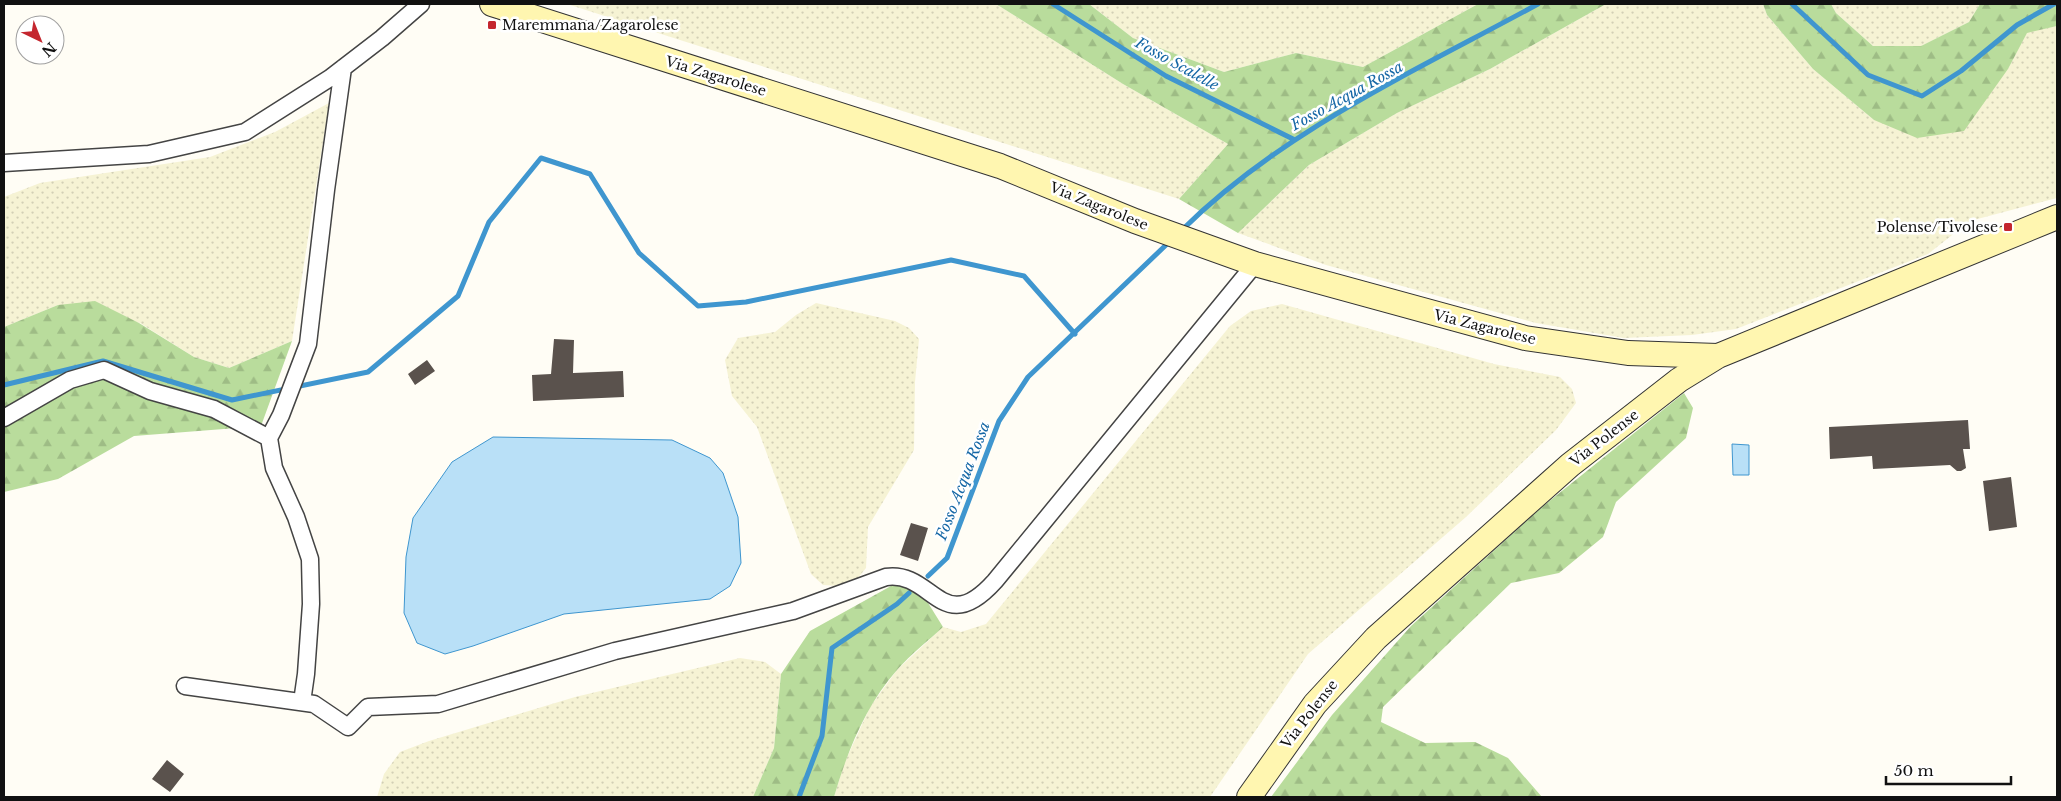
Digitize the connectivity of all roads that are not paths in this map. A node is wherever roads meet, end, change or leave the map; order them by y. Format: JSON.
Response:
{"nodes":[{"id":1,"x":421,"y":4,"type":"edge"},
{"id":2,"x":492,"y":4,"type":"edge"},
{"id":3,"x":343,"y":68,"type":"junction"},
{"id":4,"x":4,"y":163,"type":"edge"},
{"id":5,"x":2057,"y":217,"type":"edge"},
{"id":6,"x":1255,"y":264,"type":"junction"},
{"id":7,"x":1718,"y":356,"type":"junction"},
{"id":8,"x":4,"y":418,"type":"edge"},
{"id":9,"x":270,"y":438,"type":"junction"},
{"id":10,"x":186,"y":686,"type":"dead end"},
{"id":11,"x":302,"y":702,"type":"junction"},
{"id":12,"x":1249,"y":797,"type":"edge"}],
"edges":[{"from":1,"to":3,"type":"street"},
{"from":2,"to":6,"type":"main road","name":"Via Zagarolese"},
{"from":3,"to":4,"type":"street"},
{"from":3,"to":9,"type":"street"},
{"from":5,"to":7,"type":"main road","name":"Via Polense"},
{"from":6,"to":7,"type":"main road","name":"Via Zagarolese"},
{"from":6,"to":11,"type":"street"},
{"from":7,"to":12,"type":"main road","name":"Via Polense"},
{"from":8,"to":9,"type":"street"},
{"from":9,"to":11,"type":"street"},
{"from":10,"to":11,"type":"street"}]}
